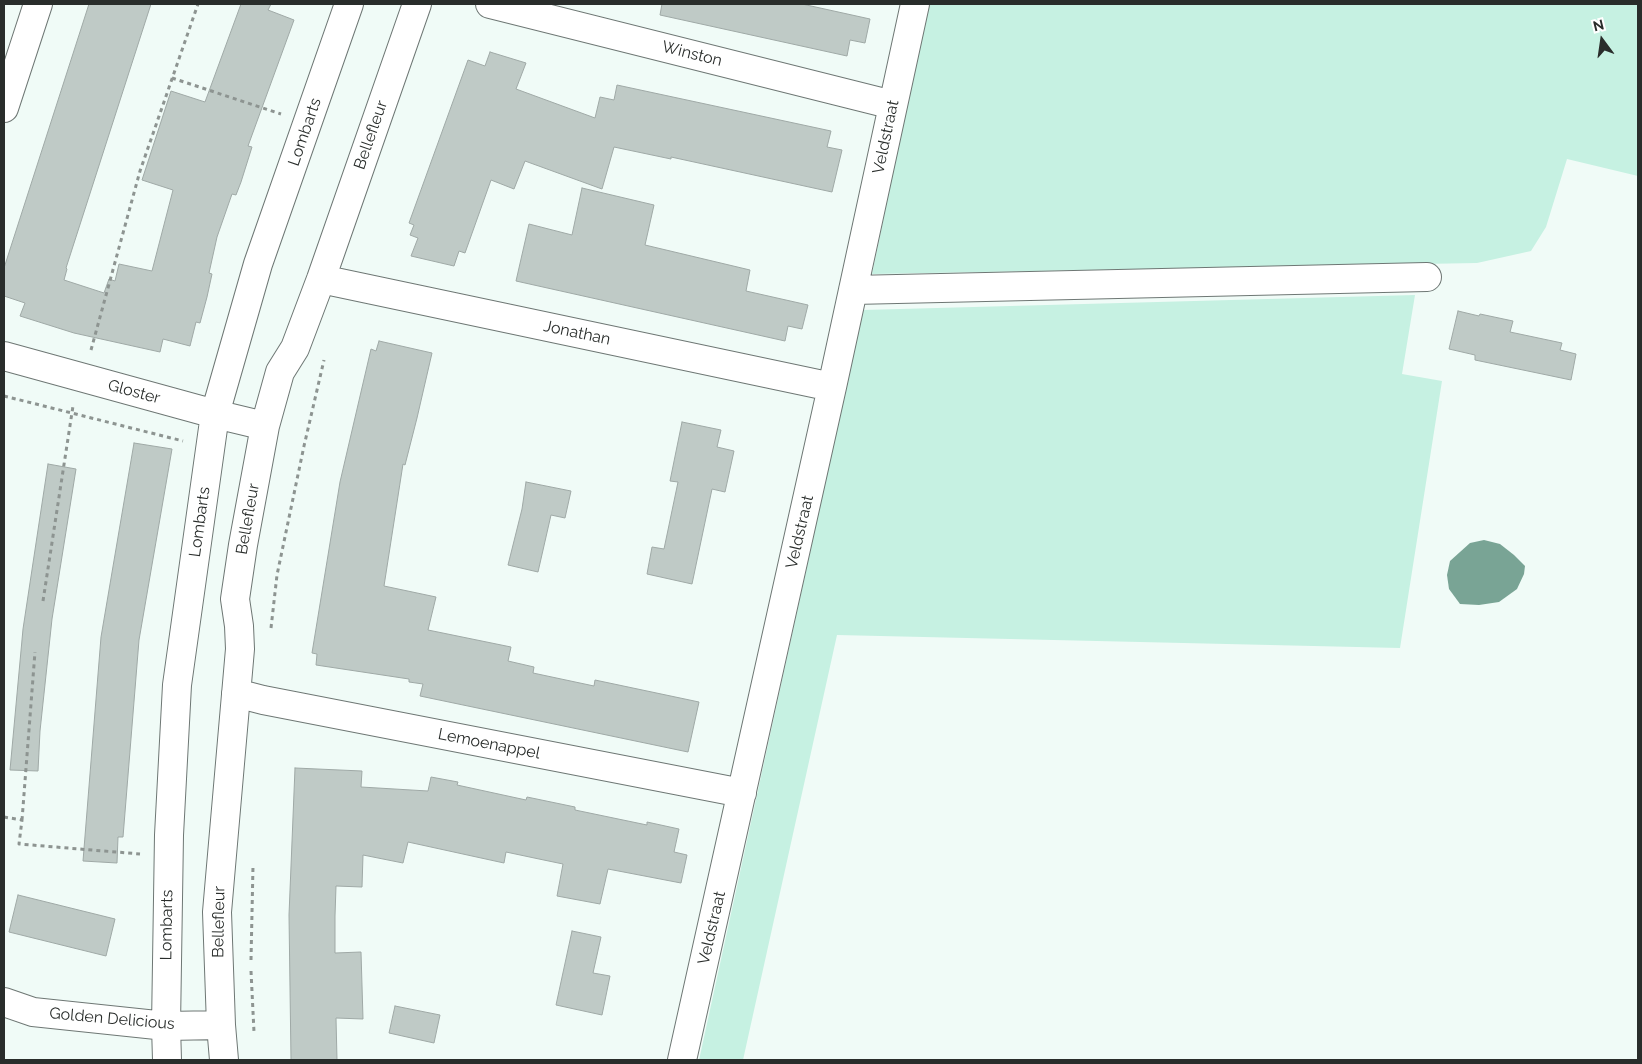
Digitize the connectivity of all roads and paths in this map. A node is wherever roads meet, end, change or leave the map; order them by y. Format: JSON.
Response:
{"nodes":[{"id":1,"x":38,"y":4,"type":"edge"},
{"id":2,"x":198,"y":4,"type":"edge"},
{"id":3,"x":349,"y":4,"type":"edge"},
{"id":4,"x":417,"y":4,"type":"edge"},
{"id":5,"x":490,"y":4,"type":"edge"},
{"id":6,"x":915,"y":4,"type":"edge"},
{"id":7,"x":172,"y":78,"type":"junction"},
{"id":8,"x":893,"y":104,"type":"junction"},
{"id":9,"x":4,"y":108,"type":"edge"},
{"id":10,"x":308,"y":123,"type":"junction"},
{"id":11,"x":1428,"y":277,"type":"dead end"},
{"id":12,"x":321,"y":279,"type":"junction"},
{"id":13,"x":853,"y":290,"type":"junction"},
{"id":14,"x":4,"y":356,"type":"edge"},
{"id":15,"x":324,"y":358,"type":"dead end"},
{"id":16,"x":82,"y":377,"type":"junction"},
{"id":17,"x":832,"y":388,"type":"junction"},
{"id":18,"x":4,"y":396,"type":"edge"},
{"id":19,"x":71,"y":413,"type":"junction"},
{"id":20,"x":214,"y":414,"type":"junction"},
{"id":21,"x":265,"y":426,"type":"junction"},
{"id":22,"x":210,"y":448,"type":"junction"},
{"id":23,"x":42,"y":601,"type":"dead end"},
{"id":24,"x":270,"y":633,"type":"dead end"},
{"id":25,"x":35,"y":652,"type":"dead end"},
{"id":26,"x":236,"y":693,"type":"junction"},
{"id":27,"x":742,"y":793,"type":"junction"},
{"id":28,"x":4,"y":817,"type":"edge"},
{"id":29,"x":22,"y":820,"type":"junction"},
{"id":30,"x":168,"y":856,"type":"junction"},
{"id":31,"x":253,"y":864,"type":"dead end"},
{"id":32,"x":4,"y":1002,"type":"edge"},
{"id":33,"x":221,"y":1025,"type":"junction"},
{"id":34,"x":166,"y":1026,"type":"junction"},
{"id":35,"x":254,"y":1033,"type":"dead end"},
{"id":36,"x":167,"y":1060,"type":"edge"},
{"id":37,"x":224,"y":1060,"type":"edge"},
{"id":38,"x":682,"y":1060,"type":"edge"}],
"edges":[{"from":1,"to":9,"type":"street"},
{"from":2,"to":7,"type":"path"},
{"from":3,"to":10,"type":"street","name":"Lombarts"},
{"from":4,"to":12,"type":"street","name":"Bellefleur"},
{"from":5,"to":8,"type":"street","name":"Winston"},
{"from":6,"to":8,"type":"street","name":"Veldstraat"},
{"from":7,"to":10,"type":"path"},
{"from":7,"to":16,"type":"path"},
{"from":8,"to":13,"type":"street","name":"Veldstraat"},
{"from":10,"to":20,"type":"street","name":"Lombarts"},
{"from":11,"to":13,"type":"street"},
{"from":12,"to":17,"type":"street","name":"Jonathan"},
{"from":12,"to":21,"type":"street","name":"Bellefleur"},
{"from":13,"to":17,"type":"street","name":"Veldstraat"},
{"from":14,"to":16,"type":"street","name":"Gloster"},
{"from":15,"to":24,"type":"path"},
{"from":16,"to":19,"type":"path"},
{"from":16,"to":20,"type":"street","name":"Gloster"},
{"from":17,"to":27,"type":"street","name":"Veldstraat"},
{"from":18,"to":19,"type":"path"},
{"from":19,"to":22,"type":"path"},
{"from":19,"to":23,"type":"path"},
{"from":20,"to":21,"type":"street","name":"Gloster"},
{"from":20,"to":22,"type":"street","name":"Lombarts"},
{"from":21,"to":26,"type":"street","name":"Bellefleur"},
{"from":22,"to":30,"type":"street","name":"Lombarts"},
{"from":25,"to":29,"type":"path"},
{"from":26,"to":27,"type":"street","name":"Lemoenappel"},
{"from":26,"to":33,"type":"street","name":"Bellefleur"},
{"from":27,"to":38,"type":"street","name":"Veldstraat"},
{"from":28,"to":29,"type":"path"},
{"from":29,"to":30,"type":"path"},
{"from":30,"to":34,"type":"street","name":"Lombarts"},
{"from":31,"to":35,"type":"path"},
{"from":32,"to":34,"type":"street","name":"Golden Delicious"},
{"from":33,"to":34,"type":"street","name":"Golden Delicious"},
{"from":33,"to":37,"type":"street","name":"Bellefleur"},
{"from":34,"to":36,"type":"street","name":"Lombarts"}]}
